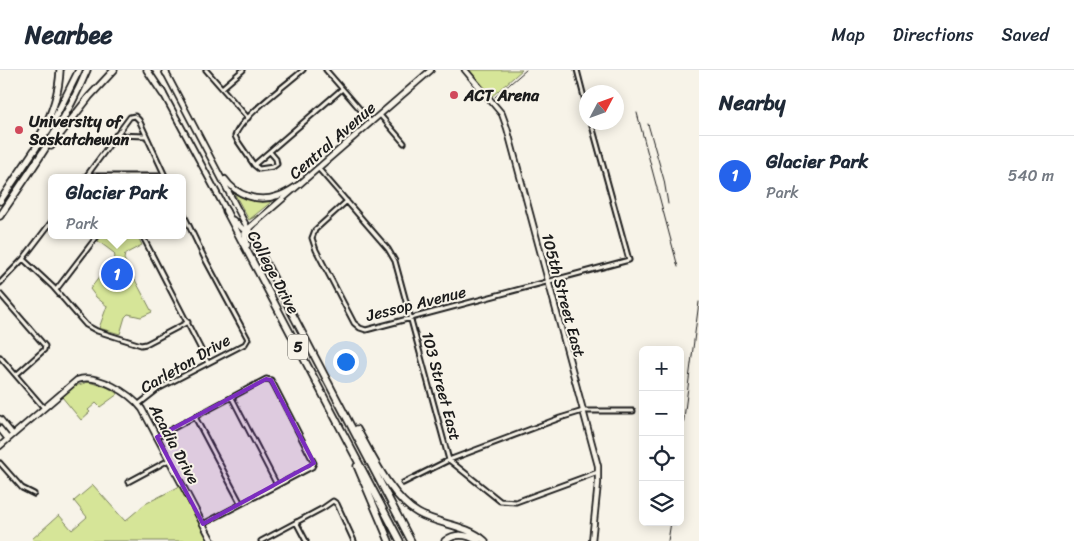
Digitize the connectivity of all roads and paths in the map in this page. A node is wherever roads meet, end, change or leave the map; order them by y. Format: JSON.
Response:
{"nodes":[{"id":1,"x":60,"y":70,"type":"edge"},
{"id":2,"x":79,"y":70,"type":"edge"},
{"id":3,"x":87,"y":70,"type":"edge"},
{"id":4,"x":114,"y":70,"type":"edge"},
{"id":5,"x":146,"y":70,"type":"edge"},
{"id":6,"x":151,"y":70,"type":"edge"},
{"id":7,"x":206,"y":70,"type":"edge"},
{"id":8,"x":243,"y":70,"type":"edge"},
{"id":9,"x":303,"y":70,"type":"edge"},
{"id":10,"x":326,"y":70,"type":"edge"},
{"id":11,"x":431,"y":70,"type":"edge"},
{"id":12,"x":465,"y":70,"type":"edge"},
{"id":13,"x":577,"y":70,"type":"edge"},
{"id":14,"x":166,"y":71,"type":"edge"},
{"id":15,"x":581,"y":85,"type":"edge"},
{"id":16,"x":222,"y":88,"type":"junction"},
{"id":17,"x":342,"y":89,"type":"junction"},
{"id":18,"x":163,"y":94,"type":"junction"},
{"id":19,"x":380,"y":115,"type":"junction"},
{"id":20,"x":248,"y":118,"type":"junction"},
{"id":21,"x":371,"y":122,"type":"junction"},
{"id":22,"x":593,"y":130,"type":"edge"},
{"id":23,"x":116,"y":135,"type":"junction"},
{"id":24,"x":146,"y":136,"type":"junction"},
{"id":25,"x":404,"y":143,"type":"dead end"},
{"id":26,"x":37,"y":146,"type":"junction"},
{"id":27,"x":270,"y":152,"type":"junction"},
{"id":28,"x":39,"y":159,"type":"junction"},
{"id":29,"x":214,"y":164,"type":"junction"},
{"id":30,"x":254,"y":165,"type":"junction"},
{"id":31,"x":318,"y":168,"type":"junction"},
{"id":32,"x":87,"y":174,"type":"edge"},
{"id":33,"x":165,"y":174,"type":"edge"},
{"id":34,"x":298,"y":185,"type":"junction"},
{"id":35,"x":0,"y":201,"type":"edge"},
{"id":36,"x":347,"y":202,"type":"junction"},
{"id":37,"x":226,"y":211,"type":"junction"},
{"id":38,"x":0,"y":216,"type":"edge"},
{"id":39,"x":186,"y":219,"type":"edge"},
{"id":40,"x":48,"y":226,"type":"edge"},
{"id":41,"x":248,"y":229,"type":"junction"},
{"id":42,"x":95,"y":239,"type":"edge"},
{"id":43,"x":144,"y":239,"type":"edge"},
{"id":44,"x":23,"y":259,"type":"junction"},
{"id":45,"x":255,"y":266,"type":"junction"},
{"id":46,"x":548,"y":282,"type":"junction"},
{"id":47,"x":0,"y":283,"type":"edge"},
{"id":48,"x":56,"y":290,"type":"junction"},
{"id":49,"x":0,"y":294,"type":"edge"},
{"id":50,"x":410,"y":318,"type":"junction"},
{"id":51,"x":188,"y":322,"type":"junction"},
{"id":52,"x":0,"y":357,"type":"edge"},
{"id":53,"x":208,"y":363,"type":"junction"},
{"id":54,"x":16,"y":375,"type":"junction"},
{"id":55,"x":232,"y":398,"type":"junction"},
{"id":56,"x":338,"y":399,"type":"junction"},
{"id":57,"x":139,"y":404,"type":"junction"},
{"id":58,"x":44,"y":408,"type":"junction"},
{"id":59,"x":583,"y":411,"type":"junction"},
{"id":60,"x":633,"y":411,"type":"dead end"},
{"id":61,"x":195,"y":417,"type":"junction"},
{"id":62,"x":0,"y":419,"type":"edge"},
{"id":63,"x":340,"y":427,"type":"junction"},
{"id":64,"x":0,"y":429,"type":"edge"},
{"id":65,"x":13,"y":435,"type":"junction"},
{"id":66,"x":157,"y":437,"type":"junction"},
{"id":67,"x":8,"y":439,"type":"junction"},
{"id":68,"x":0,"y":446,"type":"edge"},
{"id":69,"x":170,"y":460,"type":"junction"},
{"id":70,"x":449,"y":460,"type":"junction"},
{"id":71,"x":0,"y":463,"type":"edge"},
{"id":72,"x":598,"y":472,"type":"junction"},
{"id":73,"x":128,"y":482,"type":"dead end"},
{"id":74,"x":403,"y":483,"type":"dead end"},
{"id":75,"x":277,"y":485,"type":"junction"},
{"id":76,"x":34,"y":494,"type":"dead end"},
{"id":77,"x":241,"y":504,"type":"junction"},
{"id":78,"x":296,"y":522,"type":"junction"},
{"id":79,"x":203,"y":524,"type":"junction"},
{"id":80,"x":212,"y":541,"type":"edge"},
{"id":81,"x":261,"y":541,"type":"edge"},
{"id":82,"x":306,"y":541,"type":"edge"},
{"id":83,"x":354,"y":541,"type":"edge"},
{"id":84,"x":389,"y":541,"type":"edge"},
{"id":85,"x":400,"y":541,"type":"edge"},
{"id":86,"x":411,"y":541,"type":"edge"},
{"id":87,"x":445,"y":541,"type":"edge"},
{"id":88,"x":478,"y":541,"type":"edge"},
{"id":89,"x":485,"y":541,"type":"edge"},
{"id":90,"x":592,"y":541,"type":"edge"}],
"edges":[{"from":1,"to":26,"type":"highway"},
{"from":2,"to":26,"type":"highway"},
{"from":3,"to":28,"type":"highway"},
{"from":4,"to":28,"type":"highway"},
{"from":5,"to":18,"type":"highway"},
{"from":6,"to":18,"type":"street","name":"College Drive","number":"5"},
{"from":7,"to":16,"type":"street"},
{"from":8,"to":16,"type":"street"},
{"from":9,"to":20,"type":"street"},
{"from":10,"to":17,"type":"street"},
{"from":11,"to":19,"type":"street","name":"Central Avenue"},
{"from":12,"to":46,"type":"street","name":"105th Street East"},
{"from":13,"to":15,"type":"street"},
{"from":14,"to":29,"type":"street","name":"College Drive","number":"5"},
{"from":16,"to":20,"type":"street"},
{"from":17,"to":21,"type":"street"},
{"from":17,"to":27,"type":"street"},
{"from":18,"to":37,"type":"street","name":"College Drive","number":"5"},
{"from":19,"to":21,"type":"street","name":"Central Avenue"},
{"from":19,"to":25,"type":"street"},
{"from":20,"to":30,"type":"street"},
{"from":21,"to":31,"type":"street","name":"Central Avenue"},
{"from":22,"to":46,"type":"street","name":"Jessop Avenue"},
{"from":23,"to":24,"type":"street"},
{"from":23,"to":24,"type":"street"},
{"from":23,"to":32,"type":"street"},
{"from":24,"to":33,"type":"street"},
{"from":26,"to":35,"type":"highway"},
{"from":27,"to":30,"type":"street"},
{"from":27,"to":30,"type":"street"},
{"from":28,"to":38,"type":"highway"},
{"from":29,"to":34,"type":"street"},
{"from":29,"to":41,"type":"street","name":"College Drive","number":"5"},
{"from":31,"to":34,"type":"street","name":"Central Avenue"},
{"from":31,"to":36,"type":"street","name":"103 Street East"},
{"from":34,"to":41,"type":"street","name":"Central Avenue"},
{"from":36,"to":50,"type":"street","name":"103 Street East"},
{"from":36,"to":50,"type":"street","name":"Jessop Avenue"},
{"from":37,"to":41,"type":"street"},
{"from":37,"to":45,"type":"highway","name":"College Drive","number":"5"},
{"from":39,"to":53,"type":"street","name":"Carleton Drive"},
{"from":40,"to":44,"type":"street"},
{"from":41,"to":45,"type":"highway"},
{"from":41,"to":56,"type":"highway","name":"College Drive","number":"5"},
{"from":42,"to":48,"type":"street"},
{"from":43,"to":51,"type":"street"},
{"from":44,"to":47,"type":"street"},
{"from":44,"to":48,"type":"street"},
{"from":45,"to":63,"type":"highway","name":"College Drive","number":"5"},
{"from":46,"to":50,"type":"street","name":"Jessop Avenue"},
{"from":46,"to":59,"type":"street","name":"105th Street East"},
{"from":48,"to":51,"type":"street"},
{"from":49,"to":54,"type":"street"},
{"from":50,"to":70,"type":"street","name":"103 Street East"},
{"from":51,"to":53,"type":"street"},
{"from":52,"to":54,"type":"street"},
{"from":53,"to":57,"type":"street","name":"Carleton Drive"},
{"from":54,"to":58,"type":"street"},
{"from":55,"to":61,"type":"street"},
{"from":55,"to":75,"type":"street"},
{"from":55,"to":75,"type":"street"},
{"from":56,"to":86,"type":"highway","name":"College Drive","number":"5"},
{"from":56,"to":89,"type":"highway"},
{"from":57,"to":58,"type":"street","name":"Acadia Drive"},
{"from":57,"to":66,"type":"street","name":"Acadia Drive"},
{"from":58,"to":65,"type":"street","name":"Acadia Drive"},
{"from":59,"to":60,"type":"street"},
{"from":59,"to":70,"type":"street"},
{"from":59,"to":72,"type":"street","name":"105th Street East"},
{"from":61,"to":66,"type":"street"},
{"from":61,"to":77,"type":"street"},
{"from":62,"to":65,"type":"street"},
{"from":63,"to":84,"type":"highway"},
{"from":63,"to":85,"type":"highway","name":"College Drive","number":"5"},
{"from":64,"to":67,"type":"street"},
{"from":65,"to":67,"type":"street","name":"Acadia Drive"},
{"from":66,"to":69,"type":"street","name":"Acadia Drive"},
{"from":67,"to":68,"type":"street","name":"Acadia Drive"},
{"from":69,"to":73,"type":"street"},
{"from":69,"to":79,"type":"street","name":"Acadia Drive"},
{"from":70,"to":72,"type":"street"},
{"from":70,"to":74,"type":"street"},
{"from":71,"to":76,"type":"street"},
{"from":72,"to":90,"type":"street","name":"105th Street East"},
{"from":75,"to":77,"type":"street"},
{"from":77,"to":79,"type":"street"},
{"from":78,"to":81,"type":"street"},
{"from":78,"to":82,"type":"street"},
{"from":78,"to":83,"type":"street"},
{"from":79,"to":80,"type":"street","name":"Acadia Drive"},
{"from":87,"to":88,"type":"highway"}]}
